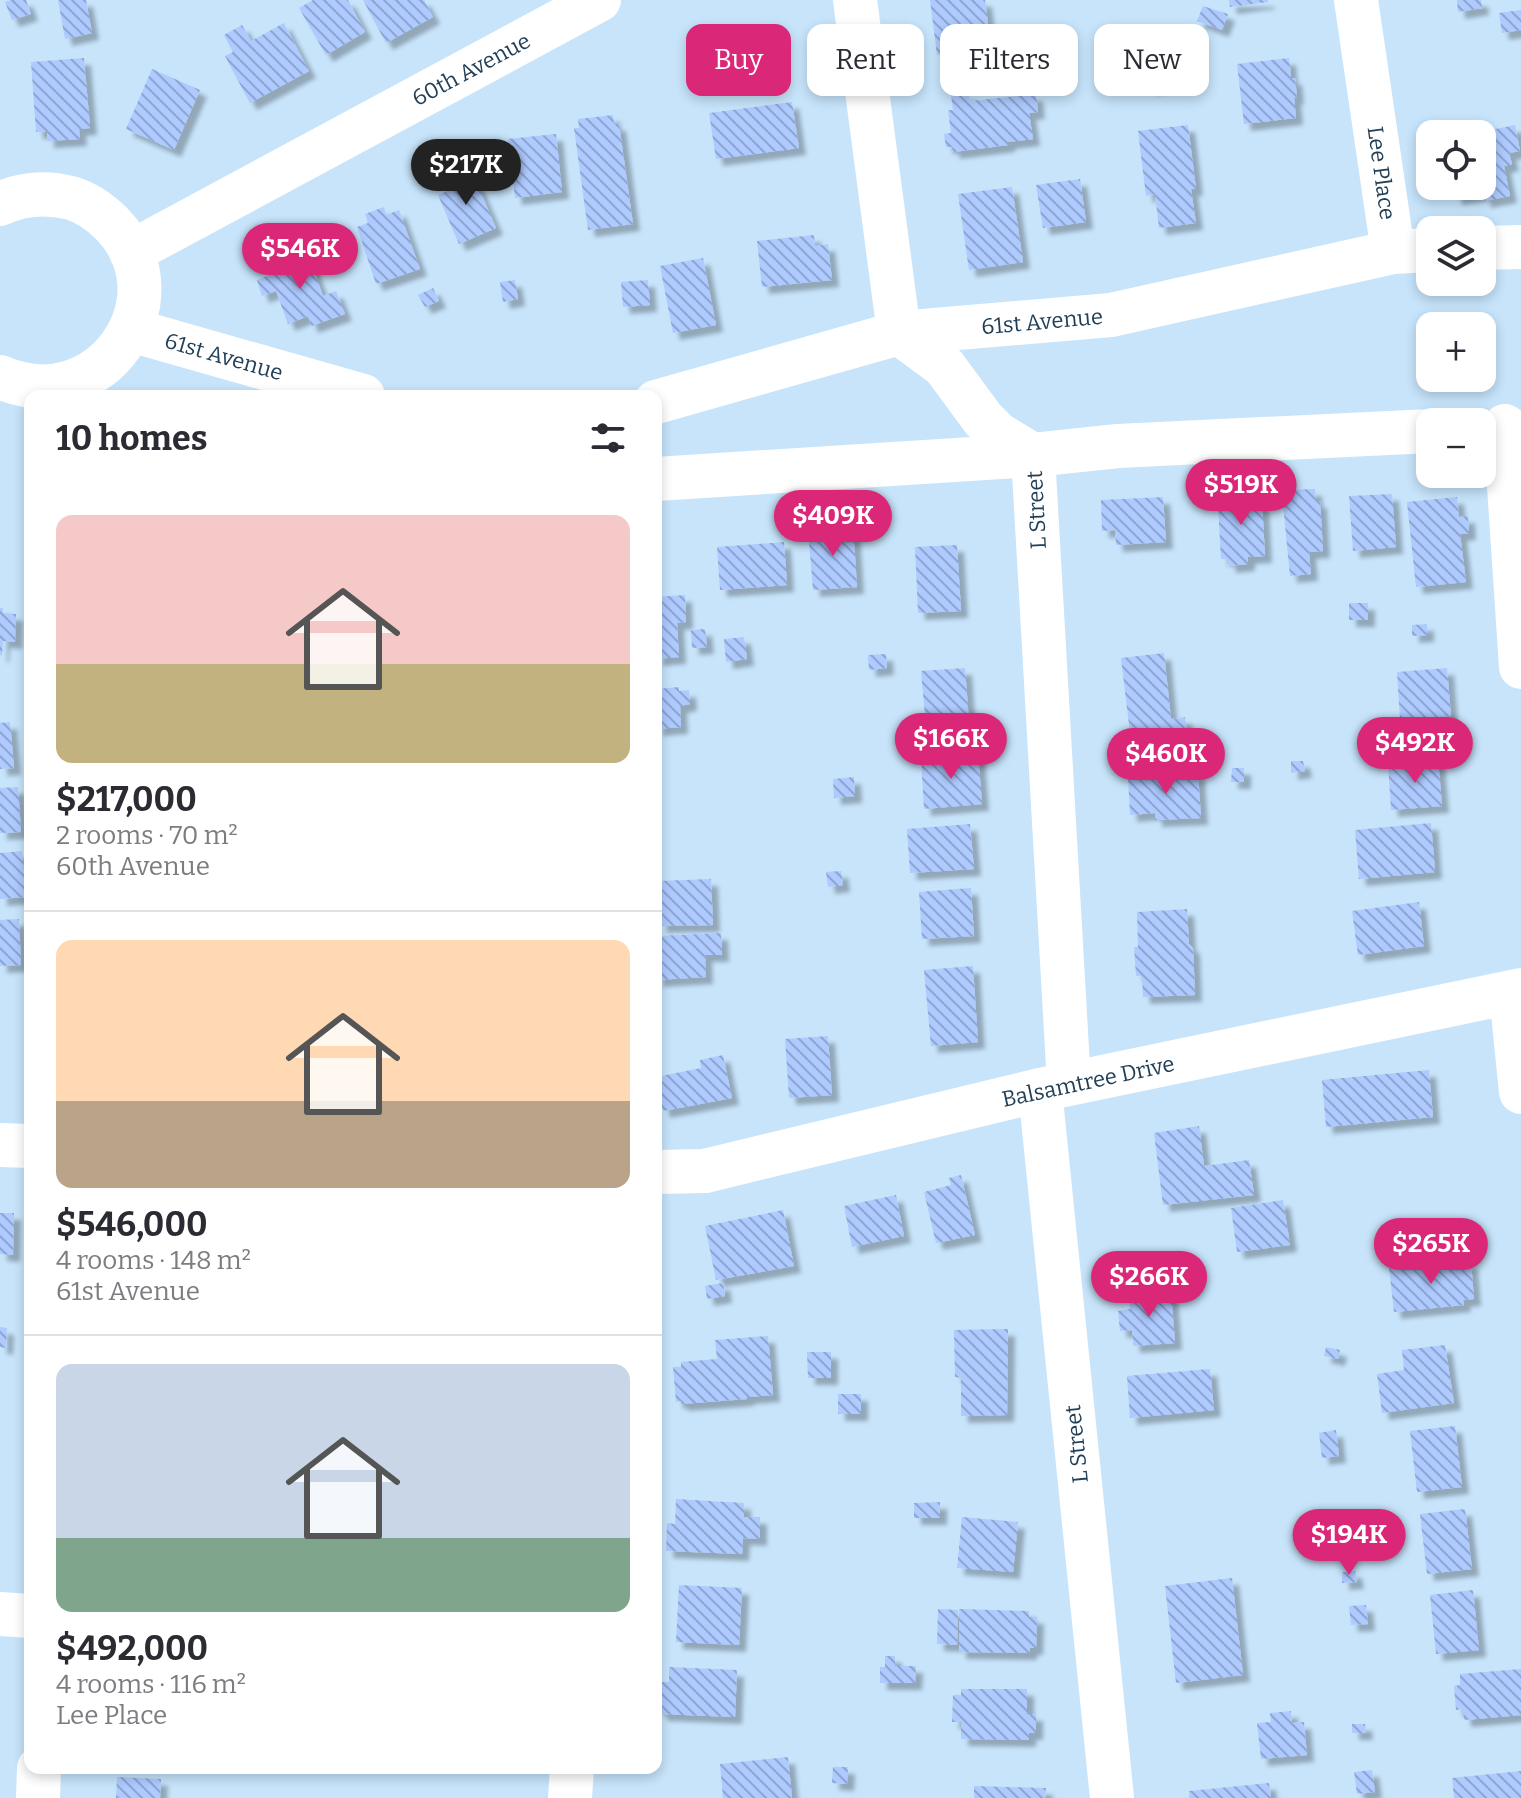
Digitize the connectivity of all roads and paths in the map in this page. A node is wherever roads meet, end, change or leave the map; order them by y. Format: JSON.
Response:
{"nodes":[{"id":1,"x":599,"y":0,"type":"edge"},
{"id":2,"x":855,"y":0,"type":"edge"},
{"id":3,"x":1356,"y":0,"type":"edge"},
{"id":4,"x":0,"y":204,"type":"edge"},
{"id":5,"x":1521,"y":247,"type":"edge"},
{"id":6,"x":1496,"y":248,"type":"edge"},
{"id":7,"x":1412,"y":251,"type":"edge"},
{"id":8,"x":131,"y":252,"type":"junction"},
{"id":9,"x":131,"y":330,"type":"junction"},
{"id":10,"x":899,"y":333,"type":"junction"},
{"id":11,"x":0,"y":377,"type":"edge"},
{"id":12,"x":66,"y":390,"type":"edge"},
{"id":13,"x":342,"y":390,"type":"edge"},
{"id":14,"x":662,"y":400,"type":"edge"},
{"id":15,"x":1503,"y":426,"type":"edge"},
{"id":16,"x":1416,"y":432,"type":"edge"},
{"id":17,"x":1033,"y":455,"type":"junction"},
{"id":18,"x":662,"y":479,"type":"edge"},
{"id":19,"x":1521,"y":667,"type":"edge"},
{"id":20,"x":1516,"y":991,"type":"edge"},
{"id":21,"x":1054,"y":1087,"type":"junction"},
{"id":22,"x":1521,"y":1092,"type":"edge"},
{"id":23,"x":0,"y":1145,"type":"edge"},
{"id":24,"x":24,"y":1146,"type":"edge"},
{"id":25,"x":662,"y":1172,"type":"edge"},
{"id":26,"x":0,"y":1614,"type":"edge"},
{"id":27,"x":24,"y":1616,"type":"edge"},
{"id":28,"x":39,"y":1774,"type":"edge"},
{"id":29,"x":572,"y":1774,"type":"edge"},
{"id":30,"x":38,"y":1798,"type":"edge"},
{"id":31,"x":570,"y":1798,"type":"edge"},
{"id":32,"x":1112,"y":1798,"type":"edge"}],
"edges":[{"from":1,"to":8,"type":"street","name":"60th Avenue"},
{"from":2,"to":10,"type":"street"},
{"from":3,"to":7,"type":"street","name":"Lee Place"},
{"from":4,"to":8,"type":"street"},
{"from":5,"to":6,"type":"street"},
{"from":7,"to":10,"type":"street","name":"61st Avenue"},
{"from":8,"to":9,"type":"street"},
{"from":9,"to":12,"type":"street"},
{"from":9,"to":13,"type":"street","name":"61st Avenue"},
{"from":10,"to":14,"type":"street","name":"61st Avenue"},
{"from":10,"to":17,"type":"street","name":"L Street"},
{"from":11,"to":12,"type":"street"},
{"from":15,"to":19,"type":"street"},
{"from":16,"to":17,"type":"street"},
{"from":17,"to":18,"type":"street"},
{"from":17,"to":21,"type":"street","name":"L Street"},
{"from":20,"to":21,"type":"street","name":"Balsamtree Drive"},
{"from":20,"to":22,"type":"street"},
{"from":21,"to":25,"type":"street","name":"Balsamtree Drive"},
{"from":21,"to":32,"type":"street","name":"L Street"},
{"from":23,"to":24,"type":"street"},
{"from":26,"to":27,"type":"street"},
{"from":28,"to":30,"type":"street"},
{"from":29,"to":31,"type":"street"}]}
